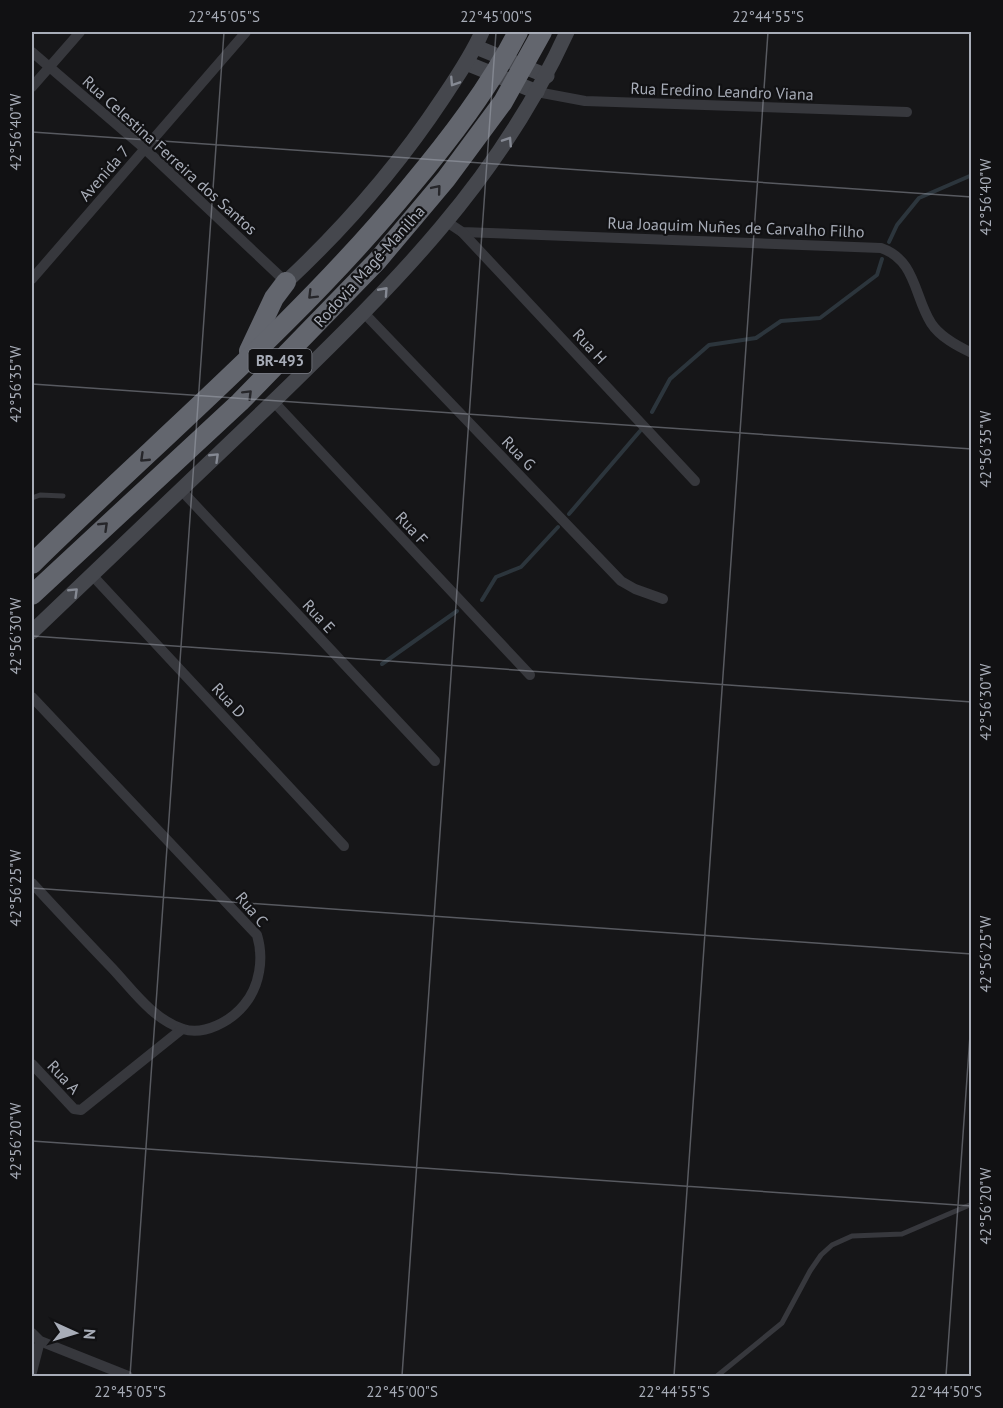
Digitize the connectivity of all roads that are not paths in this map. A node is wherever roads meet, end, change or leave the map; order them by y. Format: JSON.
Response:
{"nodes":[{"id":1,"x":80,"y":32,"type":"edge"},
{"id":2,"x":246,"y":32,"type":"edge"},
{"id":3,"x":482,"y":32,"type":"edge"},
{"id":4,"x":518,"y":32,"type":"edge"},
{"id":5,"x":567,"y":32,"type":"edge"},
{"id":6,"x":540,"y":37,"type":"edge"},
{"id":7,"x":476,"y":47,"type":"junction"},
{"id":8,"x":32,"y":52,"type":"edge"},
{"id":9,"x":466,"y":63,"type":"junction"},
{"id":10,"x":49,"y":67,"type":"junction"},
{"id":11,"x":547,"y":76,"type":"junction"},
{"id":12,"x":32,"y":87,"type":"edge"},
{"id":13,"x":537,"y":92,"type":"junction"},
{"id":14,"x":907,"y":112,"type":"dead end"},
{"id":15,"x":145,"y":149,"type":"junction"},
{"id":16,"x":447,"y":222,"type":"junction"},
{"id":17,"x":462,"y":232,"type":"junction"},
{"id":18,"x":32,"y":279,"type":"edge"},
{"id":19,"x":286,"y":282,"type":"junction"},
{"id":20,"x":364,"y":313,"type":"junction"},
{"id":21,"x":972,"y":353,"type":"edge"},
{"id":22,"x":247,"y":360,"type":"junction"},
{"id":23,"x":273,"y":401,"type":"junction"},
{"id":24,"x":695,"y":481,"type":"dead end"},
{"id":25,"x":181,"y":490,"type":"junction"},
{"id":26,"x":63,"y":496,"type":"dead end"},
{"id":27,"x":32,"y":498,"type":"edge"},
{"id":28,"x":32,"y":564,"type":"edge"},
{"id":29,"x":91,"y":574,"type":"junction"},
{"id":30,"x":32,"y":595,"type":"edge"},
{"id":31,"x":663,"y":599,"type":"dead end"},
{"id":32,"x":32,"y":632,"type":"edge"},
{"id":33,"x":530,"y":675,"type":"dead end"},
{"id":34,"x":32,"y":697,"type":"edge"},
{"id":35,"x":435,"y":761,"type":"dead end"},
{"id":36,"x":344,"y":846,"type":"dead end"},
{"id":37,"x":32,"y":883,"type":"edge"},
{"id":38,"x":182,"y":1029,"type":"junction"},
{"id":39,"x":32,"y":1064,"type":"edge"},
{"id":40,"x":972,"y":1204,"type":"edge"},
{"id":41,"x":32,"y":1333,"type":"edge"},
{"id":42,"x":40,"y":1341,"type":"junction"},
{"id":43,"x":32,"y":1372,"type":"edge"},
{"id":44,"x":128,"y":1377,"type":"edge"},
{"id":45,"x":717,"y":1377,"type":"edge"}],
"edges":[{"from":1,"to":10,"type":"street"},
{"from":2,"to":15,"type":"street","name":"Avenida 7"},
{"from":3,"to":7,"type":"main road"},
{"from":4,"to":22,"type":"highway","name":"Rodovia Magé-Manilha","number":"BR-493","one_way":true},
{"from":5,"to":11,"type":"main road"},
{"from":30,"to":6,"type":"highway","name":"Rodovia Magé-Manilha","number":"BR-493","one_way":true},
{"from":7,"to":9,"type":"main road"},
{"from":7,"to":11,"type":"main road"},
{"from":8,"to":10,"type":"street","name":"Rua Celestina Ferreira dos Santos"},
{"from":9,"to":13,"type":"main road"},
{"from":9,"to":19,"type":"main road","one_way":true},
{"from":10,"to":12,"type":"street"},
{"from":10,"to":15,"type":"street","name":"Rua Celestina Ferreira dos Santos"},
{"from":11,"to":13,"type":"main road"},
{"from":13,"to":14,"type":"street","name":"Rua Eredino Leandro Viana"},
{"from":16,"to":13,"type":"main road","one_way":true},
{"from":15,"to":18,"type":"street","name":"Avenida 7"},
{"from":15,"to":19,"type":"street","name":"Rua Celestina Ferreira dos Santos"},
{"from":16,"to":17,"type":"street"},
{"from":20,"to":16,"type":"main road","one_way":true},
{"from":17,"to":21,"type":"street","name":"Rua Joaquim Nuñes de Carvalho Filho"},
{"from":17,"to":24,"type":"street","name":"Rua H"},
{"from":19,"to":22,"type":"highway"},
{"from":20,"to":23,"type":"main road"},
{"from":20,"to":31,"type":"street","name":"Rua G"},
{"from":22,"to":28,"type":"highway","name":"Rodovia Magé-Manilha","number":"BR-493","one_way":true},
{"from":25,"to":23,"type":"main road","one_way":true},
{"from":23,"to":33,"type":"street","name":"Rua F"},
{"from":25,"to":29,"type":"main road"},
{"from":25,"to":35,"type":"street","name":"Rua E"},
{"from":26,"to":27,"type":"lane"},
{"from":32,"to":29,"type":"main road","one_way":true},
{"from":29,"to":36,"type":"street","name":"Rua D"},
{"from":34,"to":38,"type":"street","name":"Rua C"},
{"from":37,"to":38,"type":"street"},
{"from":38,"to":39,"type":"street","name":"Rua A"},
{"from":40,"to":45,"type":"lane"},
{"from":41,"to":42,"type":"street"},
{"from":42,"to":43,"type":"street"},
{"from":42,"to":44,"type":"street"}]}
